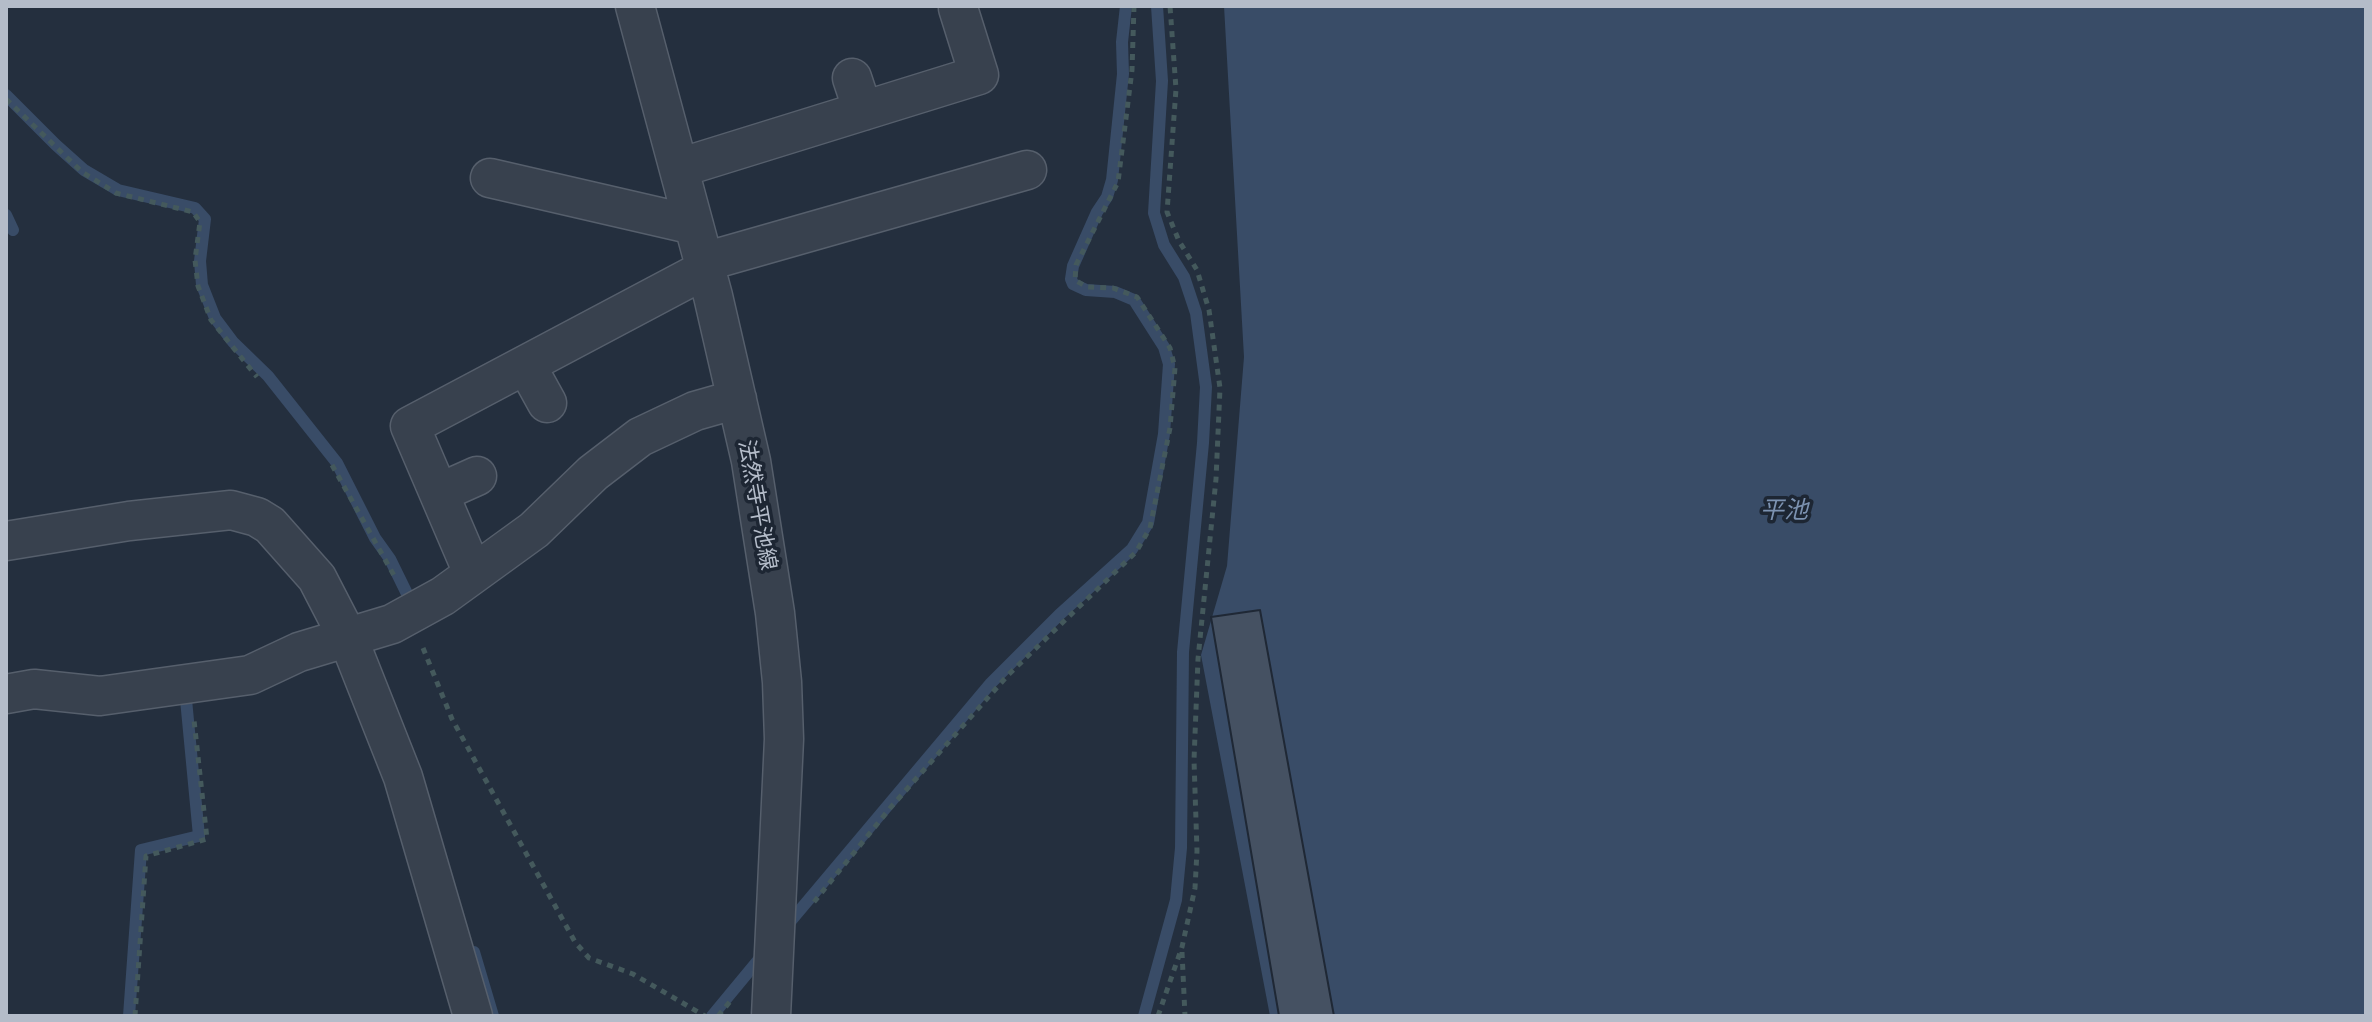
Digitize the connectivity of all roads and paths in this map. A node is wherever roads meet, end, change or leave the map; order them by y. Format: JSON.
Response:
{"nodes":[{"id":1,"x":635,"y":6,"type":"edge"},
{"id":2,"x":1134,"y":6,"type":"edge"},
{"id":3,"x":1170,"y":6,"type":"edge"},
{"id":4,"x":958,"y":8,"type":"edge"},
{"id":5,"x":6,"y":99,"type":"edge"},
{"id":6,"x":679,"y":168,"type":"junction"},
{"id":7,"x":1027,"y":170,"type":"dead end"},
{"id":8,"x":490,"y":178,"type":"dead end"},
{"id":9,"x":694,"y":225,"type":"junction"},
{"id":10,"x":705,"y":266,"type":"junction"},
{"id":11,"x":526,"y":365,"type":"junction"},
{"id":12,"x":257,"y":377,"type":"dead end"},
{"id":13,"x":737,"y":399,"type":"junction"},
{"id":14,"x":547,"y":403,"type":"dead end"},
{"id":15,"x":332,"y":465,"type":"dead end"},
{"id":16,"x":477,"y":476,"type":"dead end"},
{"id":17,"x":439,"y":493,"type":"junction"},
{"id":18,"x":6,"y":541,"type":"edge"},
{"id":19,"x":473,"y":573,"type":"junction"},
{"id":20,"x":409,"y":614,"type":"junction"},
{"id":21,"x":348,"y":638,"type":"junction"},
{"id":22,"x":190,"y":683,"type":"junction"},
{"id":23,"x":6,"y":694,"type":"edge"},
{"id":24,"x":1182,"y":947,"type":"junction"},
{"id":25,"x":774,"y":948,"type":"junction"},
{"id":26,"x":737,"y":993,"type":"dead end"},
{"id":27,"x":135,"y":1016,"type":"edge"},
{"id":28,"x":473,"y":1016,"type":"edge"},
{"id":29,"x":705,"y":1016,"type":"edge"},
{"id":30,"x":718,"y":1016,"type":"edge"},
{"id":31,"x":771,"y":1016,"type":"edge"},
{"id":32,"x":1158,"y":1016,"type":"edge"},
{"id":33,"x":1185,"y":1016,"type":"edge"}],
"edges":[{"from":1,"to":6,"type":"street","name":"法然寺平池線"},
{"from":2,"to":25,"type":"path"},
{"from":3,"to":24,"type":"path"},
{"from":4,"to":6,"type":"street"},
{"from":5,"to":12,"type":"path"},
{"from":6,"to":9,"type":"street","name":"法然寺平池線"},
{"from":7,"to":10,"type":"street"},
{"from":8,"to":9,"type":"street"},
{"from":9,"to":10,"type":"street","name":"法然寺平池線"},
{"from":10,"to":11,"type":"street"},
{"from":10,"to":13,"type":"street","name":"法然寺平池線"},
{"from":11,"to":14,"type":"street"},
{"from":11,"to":17,"type":"street"},
{"from":13,"to":19,"type":"street"},
{"from":13,"to":25,"type":"street","name":"法然寺平池線"},
{"from":15,"to":20,"type":"path"},
{"from":16,"to":17,"type":"street"},
{"from":17,"to":19,"type":"street"},
{"from":18,"to":21,"type":"street"},
{"from":19,"to":20,"type":"street"},
{"from":20,"to":21,"type":"street"},
{"from":20,"to":29,"type":"path"},
{"from":21,"to":22,"type":"street"},
{"from":21,"to":28,"type":"street"},
{"from":22,"to":23,"type":"street"},
{"from":22,"to":27,"type":"path"},
{"from":24,"to":32,"type":"path"},
{"from":24,"to":33,"type":"path"},
{"from":25,"to":31,"type":"street","name":"法然寺平池線"},
{"from":26,"to":30,"type":"path"}]}
